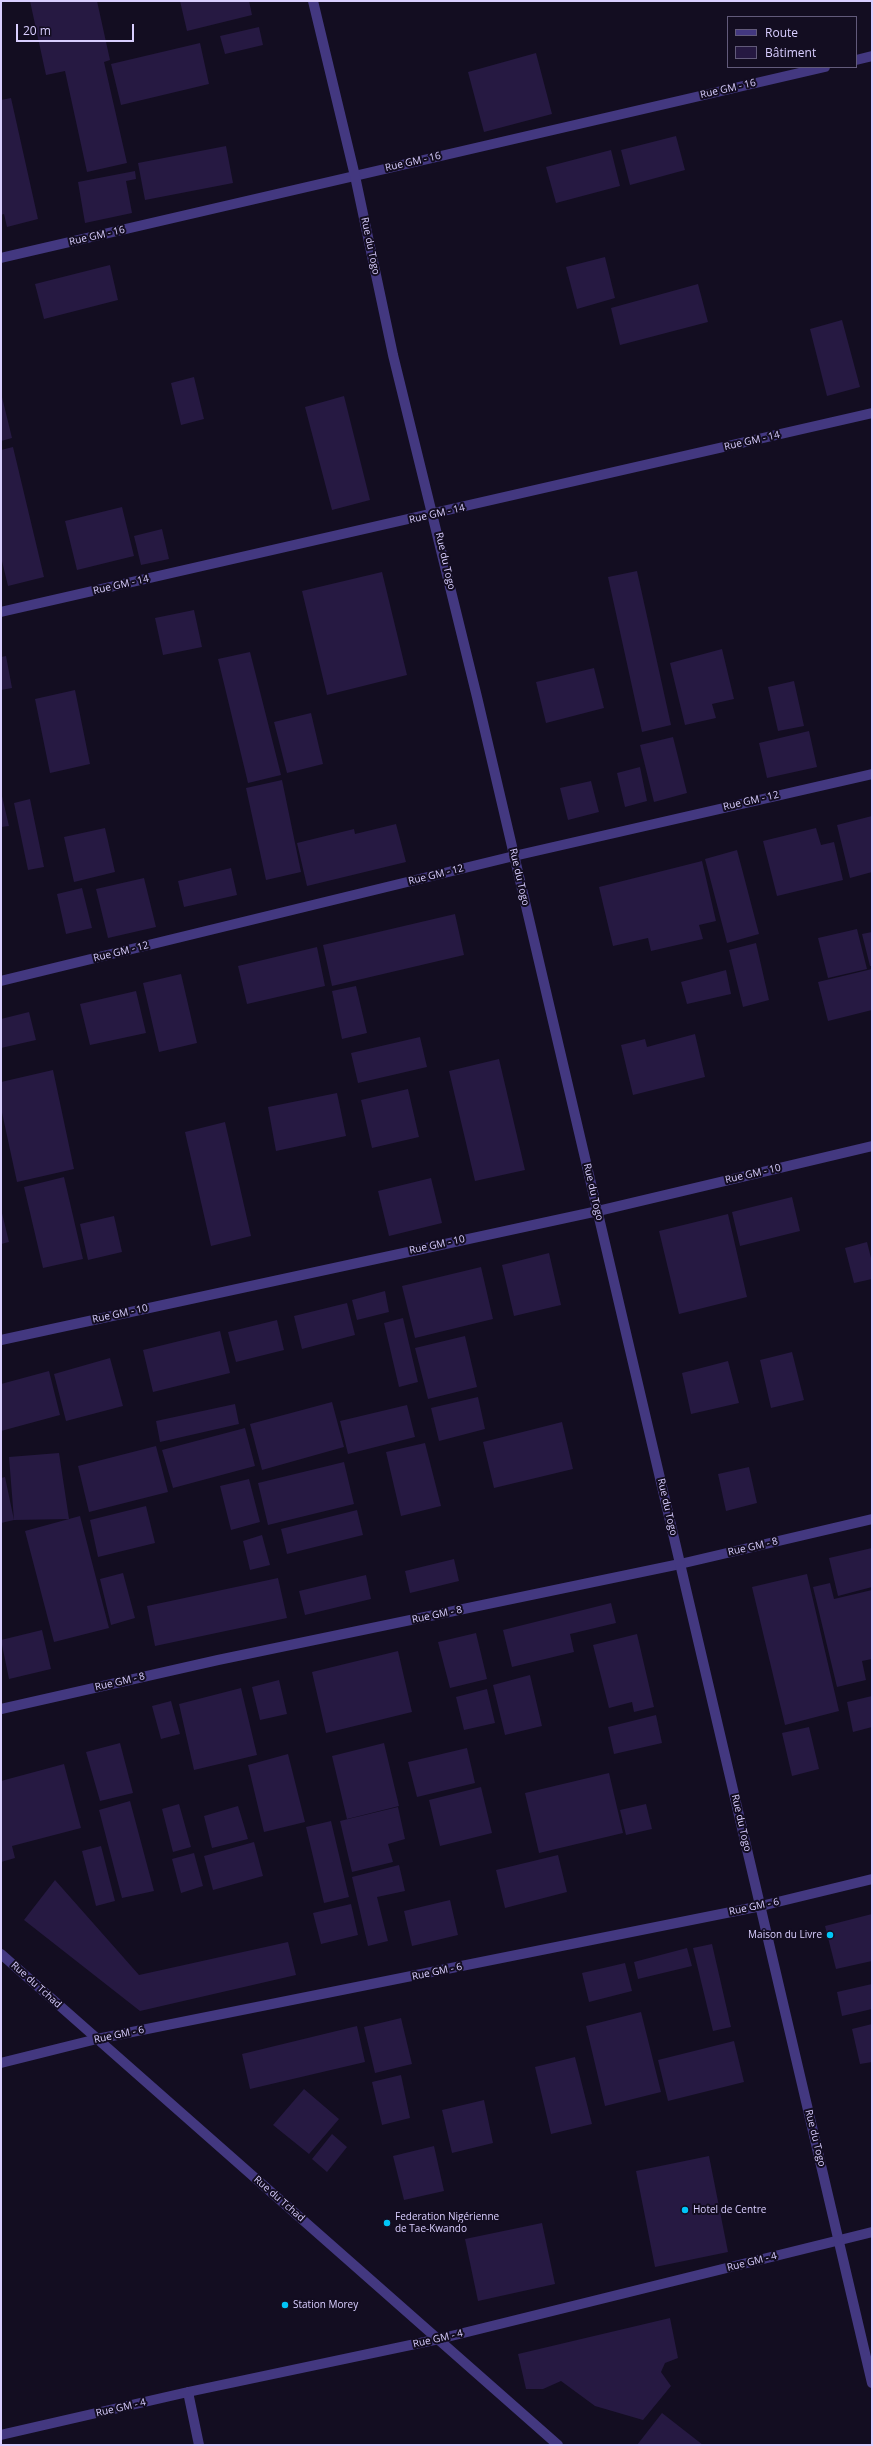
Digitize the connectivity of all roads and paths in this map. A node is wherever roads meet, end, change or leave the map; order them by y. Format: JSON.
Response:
{"nodes":[{"id":1,"x":313,"y":1,"type":"edge"},
{"id":2,"x":872,"y":56,"type":"edge"},
{"id":3,"x":857,"y":60,"type":"edge"},
{"id":4,"x":821,"y":68,"type":"edge"},
{"id":5,"x":355,"y":176,"type":"junction"},
{"id":6,"x":1,"y":258,"type":"edge"},
{"id":7,"x":872,"y":413,"type":"edge"},
{"id":8,"x":434,"y":514,"type":"junction"},
{"id":9,"x":1,"y":612,"type":"edge"},
{"id":10,"x":872,"y":774,"type":"edge"},
{"id":11,"x":514,"y":856,"type":"junction"},
{"id":12,"x":1,"y":981,"type":"edge"},
{"id":13,"x":872,"y":1146,"type":"edge"},
{"id":14,"x":598,"y":1211,"type":"junction"},
{"id":15,"x":1,"y":1340,"type":"edge"},
{"id":16,"x":872,"y":1519,"type":"edge"},
{"id":17,"x":680,"y":1564,"type":"junction"},
{"id":18,"x":1,"y":1709,"type":"edge"},
{"id":19,"x":872,"y":1879,"type":"edge"},
{"id":20,"x":761,"y":1906,"type":"junction"},
{"id":21,"x":1,"y":1954,"type":"edge"},
{"id":22,"x":98,"y":2039,"type":"junction"},
{"id":23,"x":1,"y":2063,"type":"edge"},
{"id":24,"x":872,"y":2232,"type":"edge"},
{"id":25,"x":840,"y":2240,"type":"junction"},
{"id":26,"x":439,"y":2339,"type":"junction"},
{"id":27,"x":872,"y":2383,"type":"edge"},
{"id":28,"x":188,"y":2392,"type":"junction"},
{"id":29,"x":1,"y":2436,"type":"edge"},
{"id":30,"x":199,"y":2445,"type":"edge"},
{"id":31,"x":558,"y":2445,"type":"edge"}],
"edges":[{"from":1,"to":5,"type":"street","name":"Rue du Togo"},
{"from":2,"to":3,"type":"street"},
{"from":4,"to":5,"type":"street","name":"Rue GM - 16"},
{"from":5,"to":6,"type":"street","name":"Rue GM - 16"},
{"from":5,"to":8,"type":"street","name":"Rue du Togo"},
{"from":7,"to":8,"type":"street","name":"Rue GM - 14"},
{"from":8,"to":9,"type":"street","name":"Rue GM - 14"},
{"from":8,"to":11,"type":"street","name":"Rue du Togo"},
{"from":10,"to":11,"type":"street","name":"Rue GM - 12"},
{"from":11,"to":12,"type":"street","name":"Rue GM - 12"},
{"from":11,"to":14,"type":"street","name":"Rue du Togo"},
{"from":13,"to":14,"type":"street","name":"Rue GM - 10"},
{"from":14,"to":15,"type":"street","name":"Rue GM - 10"},
{"from":14,"to":17,"type":"street","name":"Rue du Togo"},
{"from":16,"to":17,"type":"street","name":"Rue GM - 8"},
{"from":17,"to":18,"type":"street","name":"Rue GM - 8"},
{"from":17,"to":20,"type":"street","name":"Rue du Togo"},
{"from":19,"to":20,"type":"street","name":"Rue GM - 6"},
{"from":20,"to":22,"type":"street","name":"Rue GM - 6"},
{"from":20,"to":25,"type":"street","name":"Rue du Togo"},
{"from":21,"to":22,"type":"street","name":"Rue du Tchad"},
{"from":22,"to":23,"type":"street","name":"Rue GM - 6"},
{"from":22,"to":26,"type":"street","name":"Rue du Tchad"},
{"from":24,"to":25,"type":"street","name":"Rue GM - 4"},
{"from":25,"to":26,"type":"street","name":"Rue GM - 4"},
{"from":25,"to":27,"type":"street","name":"Rue du Togo"},
{"from":26,"to":28,"type":"street","name":"Rue GM - 4"},
{"from":26,"to":31,"type":"street","name":"Rue du Tchad"},
{"from":28,"to":29,"type":"street","name":"Rue GM - 4"},
{"from":28,"to":30,"type":"street"}]}
